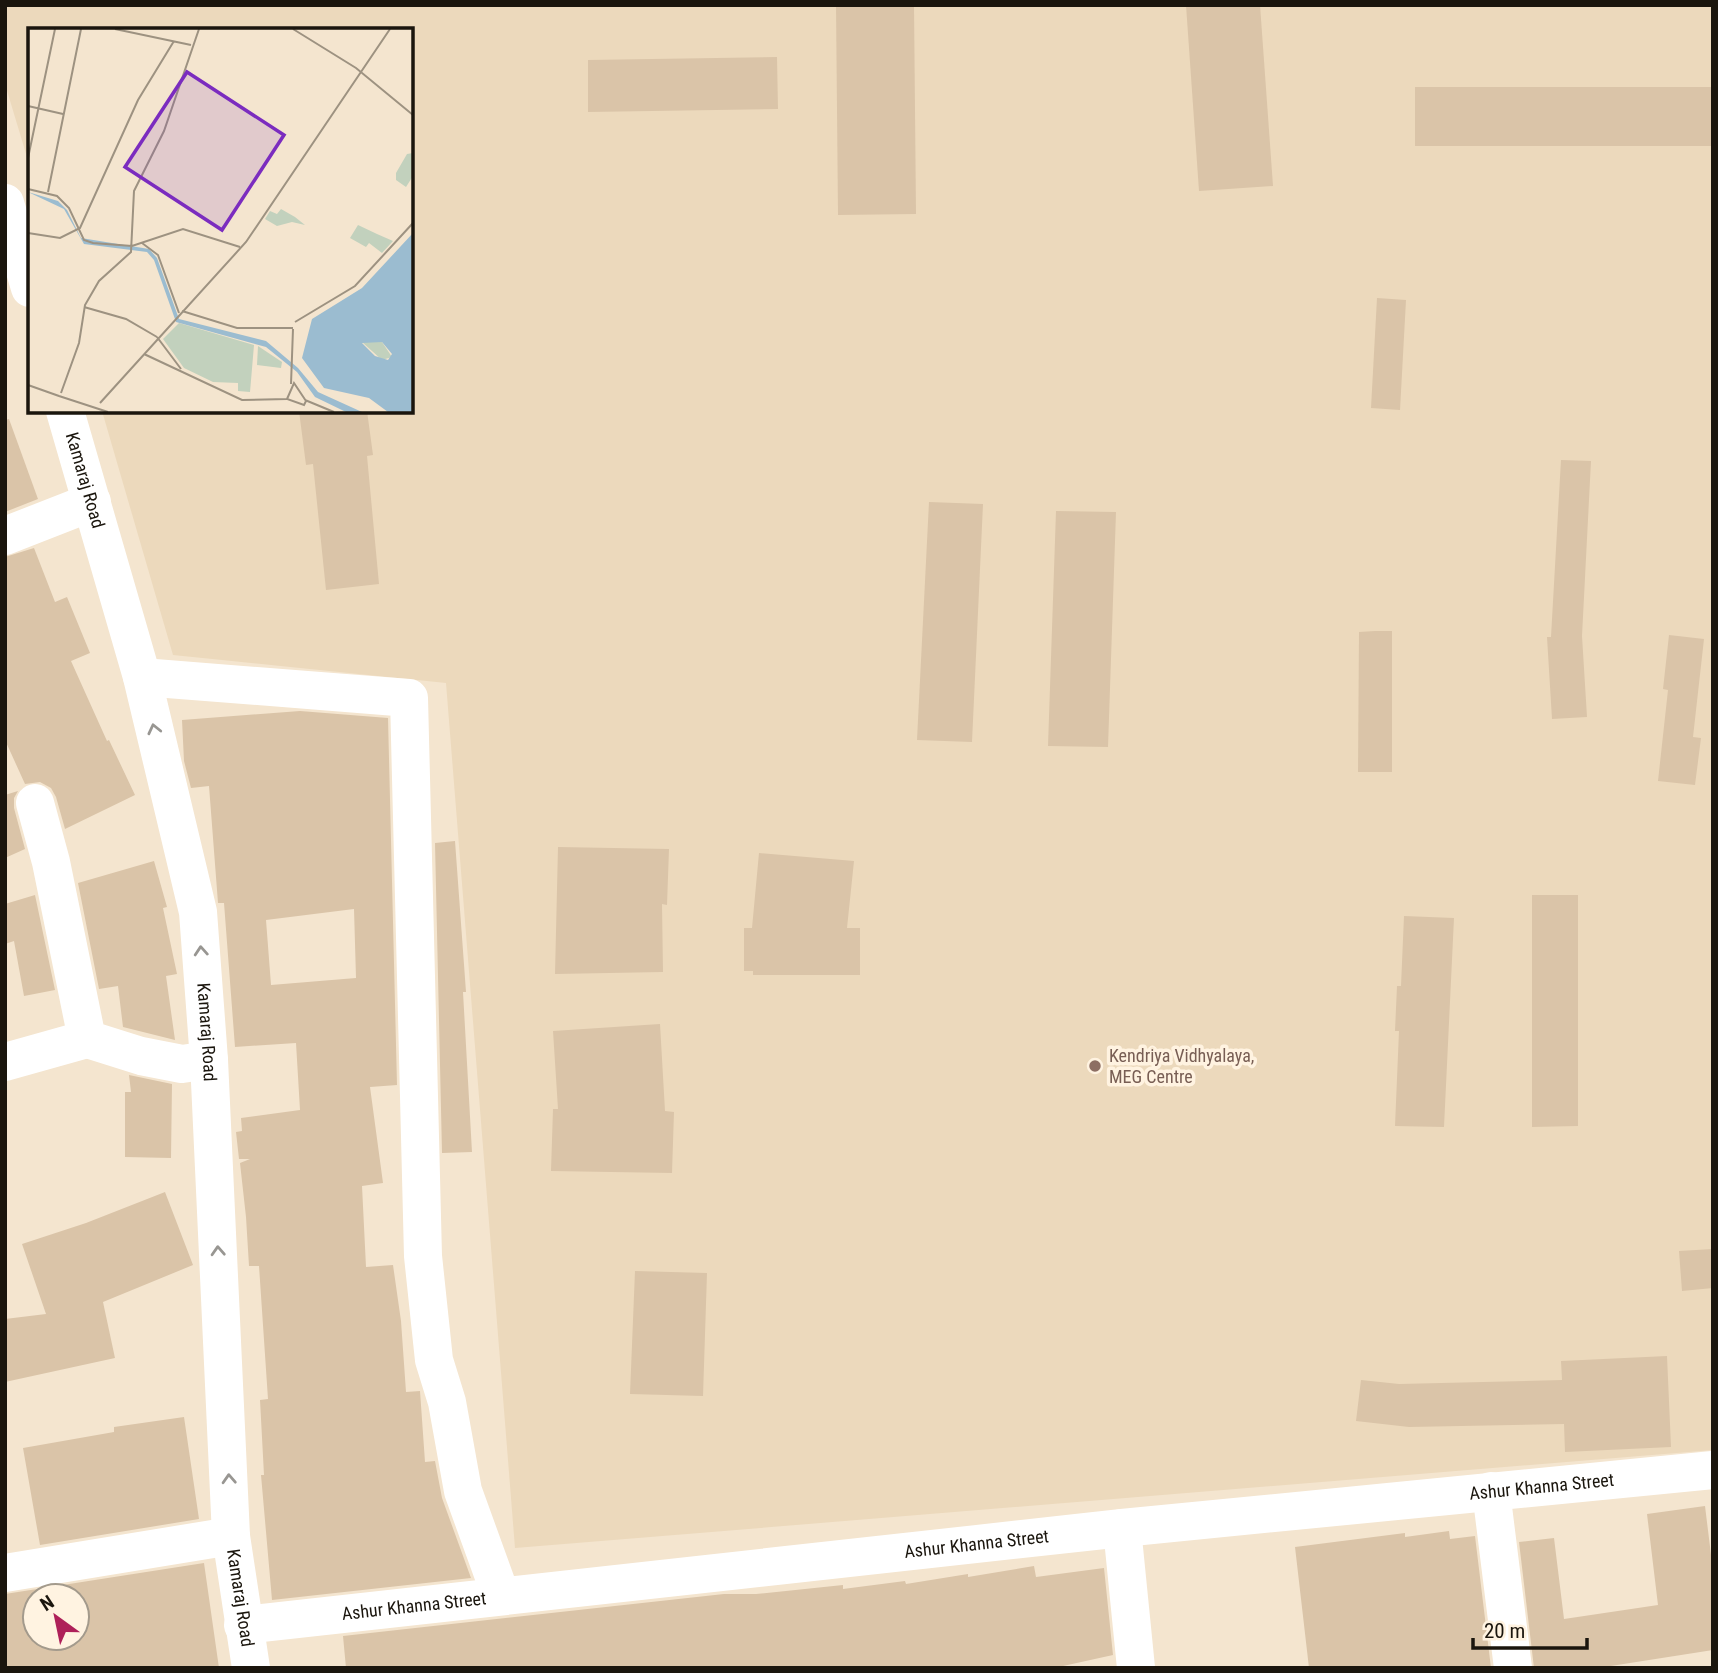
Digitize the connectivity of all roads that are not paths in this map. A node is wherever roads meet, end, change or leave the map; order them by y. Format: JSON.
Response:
{"nodes":[{"id":1,"x":5,"y":203,"type":"edge"},
{"id":2,"x":28,"y":281,"type":"edge"},
{"id":3,"x":66,"y":413,"type":"edge"},
{"id":4,"x":92,"y":502,"type":"junction"},
{"id":5,"x":5,"y":536,"type":"edge"},
{"id":6,"x":142,"y":677,"type":"junction"},
{"id":7,"x":35,"y":803,"type":"dead end"},
{"id":8,"x":87,"y":1039,"type":"junction"},
{"id":9,"x":209,"y":1060,"type":"junction"},
{"id":10,"x":5,"y":1062,"type":"edge"},
{"id":11,"x":1713,"y":1470,"type":"edge"},
{"id":12,"x":1490,"y":1491,"type":"junction"},
{"id":13,"x":1122,"y":1528,"type":"junction"},
{"id":14,"x":231,"y":1536,"type":"junction"},
{"id":15,"x":5,"y":1573,"type":"edge"},
{"id":16,"x":501,"y":1596,"type":"junction"},
{"id":17,"x":243,"y":1625,"type":"junction"},
{"id":18,"x":1127,"y":1666,"type":"edge"},
{"id":19,"x":251,"y":1668,"type":"edge"},
{"id":20,"x":1513,"y":1668,"type":"edge"}],
"edges":[{"from":1,"to":2,"type":"street"},
{"from":3,"to":4,"type":"street","name":"Kamaraj Road"},
{"from":4,"to":5,"type":"street"},
{"from":4,"to":6,"type":"street","name":"Kamaraj Road"},
{"from":9,"to":6,"type":"street","name":"Kamaraj Road","one_way":true},
{"from":6,"to":16,"type":"street"},
{"from":7,"to":8,"type":"street"},
{"from":8,"to":9,"type":"street"},
{"from":8,"to":10,"type":"street"},
{"from":14,"to":9,"type":"street","name":"Kamaraj Road","one_way":true},
{"from":11,"to":12,"type":"street","name":"Ashur Khanna Street"},
{"from":12,"to":13,"type":"street","name":"Ashur Khanna Street"},
{"from":12,"to":20,"type":"street"},
{"from":13,"to":16,"type":"street","name":"Ashur Khanna Street"},
{"from":13,"to":18,"type":"street"},
{"from":14,"to":15,"type":"street"},
{"from":14,"to":17,"type":"street","name":"Kamaraj Road"},
{"from":16,"to":17,"type":"street","name":"Ashur Khanna Street"},
{"from":17,"to":19,"type":"street","name":"Kamaraj Road"}]}
